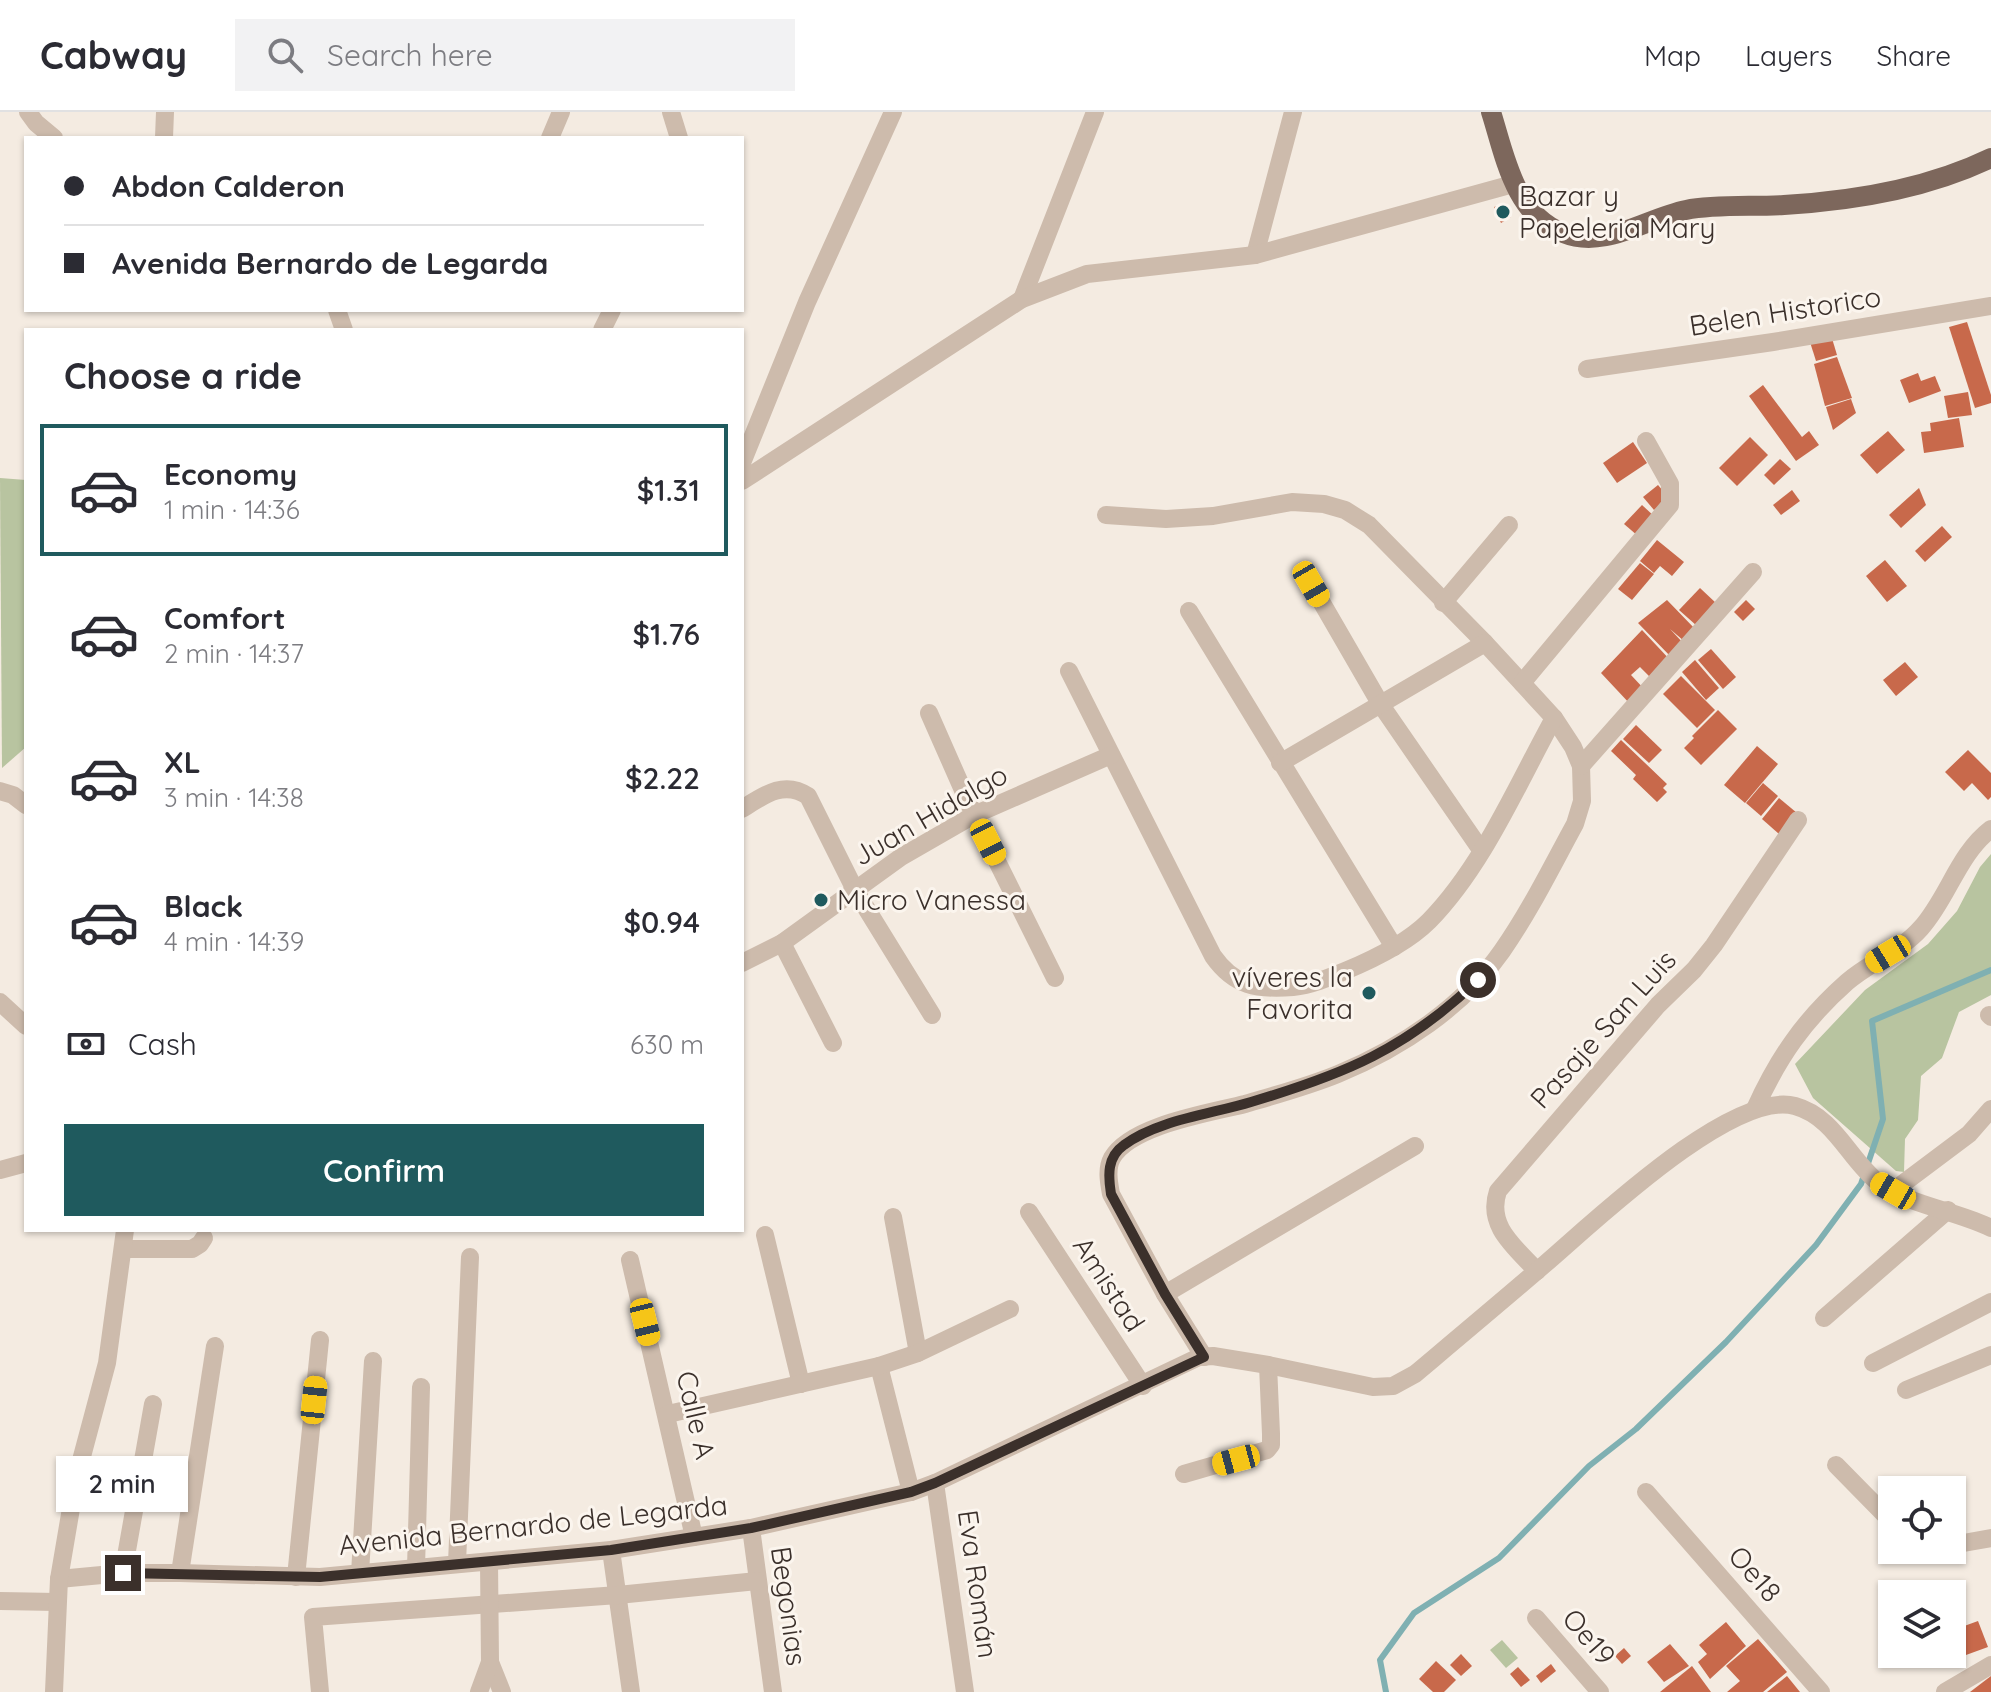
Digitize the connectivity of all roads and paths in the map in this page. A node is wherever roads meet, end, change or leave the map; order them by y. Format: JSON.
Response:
{"nodes":[{"id":1,"x":28,"y":112,"type":"edge"},
{"id":2,"x":165,"y":112,"type":"edge"},
{"id":3,"x":561,"y":112,"type":"edge"},
{"id":4,"x":671,"y":112,"type":"edge"},
{"id":5,"x":893,"y":112,"type":"edge"},
{"id":6,"x":1095,"y":112,"type":"edge"},
{"id":7,"x":1293,"y":112,"type":"edge"},
{"id":8,"x":1491,"y":112,"type":"edge"},
{"id":9,"x":52,"y":136,"type":"edge"},
{"id":10,"x":164,"y":136,"type":"edge"},
{"id":11,"x":551,"y":136,"type":"edge"},
{"id":12,"x":678,"y":136,"type":"edge"},
{"id":13,"x":1991,"y":158,"type":"edge"},
{"id":14,"x":1513,"y":184,"type":"junction"},
{"id":15,"x":1255,"y":255,"type":"junction"},
{"id":16,"x":1022,"y":299,"type":"junction"},
{"id":17,"x":1991,"y":306,"type":"edge"},
{"id":18,"x":1587,"y":369,"type":"dead end"},
{"id":19,"x":1646,"y":441,"type":"dead end"},
{"id":20,"x":744,"y":458,"type":"edge"},
{"id":21,"x":744,"y":480,"type":"edge"},
{"id":22,"x":1106,"y":515,"type":"dead end"},
{"id":23,"x":1509,"y":525,"type":"dead end"},
{"id":24,"x":1753,"y":572,"type":"dead end"},
{"id":25,"x":1311,"y":584,"type":"dead end"},
{"id":26,"x":1443,"y":603,"type":"junction"},
{"id":27,"x":1189,"y":611,"type":"dead end"},
{"id":28,"x":1485,"y":643,"type":"junction"},
{"id":29,"x":1069,"y":671,"type":"dead end"},
{"id":30,"x":1522,"y":683,"type":"junction"},
{"id":31,"x":1381,"y":705,"type":"junction"},
{"id":32,"x":929,"y":713,"type":"dead end"},
{"id":33,"x":1554,"y":718,"type":"junction"},
{"id":34,"x":1111,"y":755,"type":"junction"},
{"id":35,"x":1280,"y":763,"type":"junction"},
{"id":36,"x":1581,"y":766,"type":"junction"},
{"id":37,"x":0,"y":791,"type":"edge"},
{"id":38,"x":24,"y":803,"type":"edge"},
{"id":39,"x":744,"y":808,"type":"edge"},
{"id":40,"x":974,"y":815,"type":"junction"},
{"id":41,"x":1798,"y":820,"type":"dead end"},
{"id":42,"x":1991,"y":829,"type":"edge"},
{"id":43,"x":1481,"y":850,"type":"junction"},
{"id":44,"x":855,"y":890,"type":"junction"},
{"id":45,"x":782,"y":943,"type":"junction"},
{"id":46,"x":1394,"y":947,"type":"junction"},
{"id":47,"x":744,"y":962,"type":"edge"},
{"id":48,"x":1055,"y":978,"type":"dead end"},
{"id":49,"x":0,"y":1002,"type":"edge"},
{"id":50,"x":932,"y":1015,"type":"dead end"},
{"id":51,"x":24,"y":1024,"type":"edge"},
{"id":52,"x":833,"y":1043,"type":"dead end"},
{"id":53,"x":1755,"y":1109,"type":"junction"},
{"id":54,"x":1991,"y":1109,"type":"edge"},
{"id":55,"x":1415,"y":1146,"type":"dead end"},
{"id":56,"x":24,"y":1164,"type":"edge"},
{"id":57,"x":0,"y":1170,"type":"edge"},
{"id":58,"x":1885,"y":1186,"type":"junction"},
{"id":59,"x":1948,"y":1210,"type":"junction"},
{"id":60,"x":1029,"y":1212,"type":"dead end"},
{"id":61,"x":893,"y":1217,"type":"dead end"},
{"id":62,"x":1991,"y":1228,"type":"edge"},
{"id":63,"x":765,"y":1235,"type":"dead end"},
{"id":64,"x":204,"y":1238,"type":"dead end"},
{"id":65,"x":124,"y":1240,"type":"edge"},
{"id":66,"x":470,"y":1257,"type":"dead end"},
{"id":67,"x":630,"y":1260,"type":"dead end"},
{"id":68,"x":1537,"y":1271,"type":"junction"},
{"id":69,"x":1165,"y":1294,"type":"junction"},
{"id":70,"x":1991,"y":1302,"type":"edge"},
{"id":71,"x":1010,"y":1309,"type":"dead end"},
{"id":72,"x":1824,"y":1318,"type":"dead end"},
{"id":73,"x":320,"y":1340,"type":"dead end"},
{"id":74,"x":215,"y":1346,"type":"dead end"},
{"id":75,"x":918,"y":1353,"type":"junction"},
{"id":76,"x":1991,"y":1355,"type":"edge"},
{"id":77,"x":1204,"y":1357,"type":"junction"},
{"id":78,"x":373,"y":1361,"type":"dead end"},
{"id":79,"x":1873,"y":1363,"type":"dead end"},
{"id":80,"x":1268,"y":1365,"type":"junction"},
{"id":81,"x":879,"y":1366,"type":"junction"},
{"id":82,"x":801,"y":1384,"type":"junction"},
{"id":83,"x":1143,"y":1386,"type":"junction"},
{"id":84,"x":421,"y":1387,"type":"dead end"},
{"id":85,"x":1906,"y":1390,"type":"dead end"},
{"id":86,"x":153,"y":1404,"type":"dead end"},
{"id":87,"x":668,"y":1414,"type":"junction"},
{"id":88,"x":1836,"y":1465,"type":"dead end"},
{"id":89,"x":1184,"y":1474,"type":"dead end"},
{"id":90,"x":935,"y":1483,"type":"junction"},
{"id":91,"x":911,"y":1492,"type":"junction"},
{"id":92,"x":1646,"y":1492,"type":"dead end"},
{"id":93,"x":1878,"y":1508,"type":"edge"},
{"id":94,"x":751,"y":1528,"type":"junction"},
{"id":95,"x":694,"y":1537,"type":"junction"},
{"id":96,"x":1991,"y":1538,"type":"edge"},
{"id":97,"x":1966,"y":1542,"type":"edge"},
{"id":98,"x":611,"y":1550,"type":"junction"},
{"id":99,"x":489,"y":1562,"type":"junction"},
{"id":100,"x":457,"y":1563,"type":"junction"},
{"id":101,"x":416,"y":1568,"type":"junction"},
{"id":102,"x":123,"y":1573,"type":"junction"},
{"id":103,"x":180,"y":1573,"type":"junction"},
{"id":104,"x":360,"y":1573,"type":"junction"},
{"id":105,"x":296,"y":1577,"type":"junction"},
{"id":106,"x":59,"y":1579,"type":"junction"},
{"id":107,"x":757,"y":1581,"type":"junction"},
{"id":108,"x":618,"y":1595,"type":"junction"},
{"id":109,"x":0,"y":1601,"type":"edge"},
{"id":110,"x":57,"y":1602,"type":"junction"},
{"id":111,"x":490,"y":1603,"type":"junction"},
{"id":112,"x":1536,"y":1618,"type":"dead end"},
{"id":113,"x":490,"y":1662,"type":"junction"},
{"id":114,"x":1991,"y":1665,"type":"edge"},
{"id":115,"x":54,"y":1692,"type":"edge"},
{"id":116,"x":320,"y":1692,"type":"edge"},
{"id":117,"x":479,"y":1692,"type":"edge"},
{"id":118,"x":502,"y":1692,"type":"edge"},
{"id":119,"x":631,"y":1692,"type":"edge"},
{"id":120,"x":773,"y":1692,"type":"edge"},
{"id":121,"x":965,"y":1692,"type":"edge"},
{"id":122,"x":1600,"y":1692,"type":"edge"},
{"id":123,"x":1821,"y":1692,"type":"edge"},
{"id":124,"x":1945,"y":1692,"type":"edge"}],
"edges":[{"from":1,"to":9,"type":"street"},
{"from":2,"to":10,"type":"street"},
{"from":3,"to":11,"type":"street"},
{"from":4,"to":12,"type":"street"},
{"from":5,"to":20,"type":"street"},
{"from":6,"to":16,"type":"street"},
{"from":7,"to":15,"type":"street"},
{"from":8,"to":14,"type":"main road"},
{"from":13,"to":14,"type":"main road"},
{"from":14,"to":15,"type":"street"},
{"from":15,"to":16,"type":"street"},
{"from":16,"to":21,"type":"street"},
{"from":17,"to":18,"type":"street","name":"Belen Historico"},
{"from":19,"to":30,"type":"street"},
{"from":22,"to":26,"type":"street"},
{"from":23,"to":26,"type":"street"},
{"from":24,"to":36,"type":"street"},
{"from":25,"to":31,"type":"street"},
{"from":26,"to":28,"type":"street"},
{"from":27,"to":35,"type":"street"},
{"from":28,"to":30,"type":"street"},
{"from":28,"to":31,"type":"street"},
{"from":29,"to":34,"type":"street"},
{"from":30,"to":33,"type":"street"},
{"from":31,"to":35,"type":"street"},
{"from":31,"to":43,"type":"street"},
{"from":32,"to":40,"type":"street"},
{"from":33,"to":36,"type":"street"},
{"from":33,"to":43,"type":"street"},
{"from":34,"to":40,"type":"street","name":"Juan Hidalgo"},
{"from":34,"to":46,"type":"street"},
{"from":35,"to":46,"type":"street"},
{"from":36,"to":69,"type":"street"},
{"from":37,"to":38,"type":"street"},
{"from":39,"to":44,"type":"street"},
{"from":40,"to":44,"type":"street","name":"Juan Hidalgo"},
{"from":40,"to":48,"type":"street"},
{"from":41,"to":68,"type":"street","name":"Pasaje San Luis"},
{"from":42,"to":53,"type":"street"},
{"from":43,"to":46,"type":"street"},
{"from":44,"to":45,"type":"street","name":"Juan Hidalgo"},
{"from":44,"to":50,"type":"street"},
{"from":45,"to":47,"type":"street","name":"Juan Hidalgo"},
{"from":45,"to":52,"type":"street"},
{"from":49,"to":51,"type":"street"},
{"from":53,"to":58,"type":"street"},
{"from":53,"to":68,"type":"street"},
{"from":54,"to":58,"type":"street"},
{"from":55,"to":69,"type":"street"},
{"from":56,"to":57,"type":"street"},
{"from":58,"to":59,"type":"street"},
{"from":59,"to":62,"type":"street"},
{"from":59,"to":72,"type":"street"},
{"from":60,"to":83,"type":"street","name":"Amistad"},
{"from":61,"to":75,"type":"street"},
{"from":63,"to":82,"type":"street"},
{"from":64,"to":65,"type":"street"},
{"from":65,"to":106,"type":"street"},
{"from":66,"to":100,"type":"street"},
{"from":67,"to":87,"type":"street","name":"Calle A"},
{"from":68,"to":80,"type":"street"},
{"from":69,"to":77,"type":"street"},
{"from":70,"to":79,"type":"street"},
{"from":71,"to":75,"type":"street"},
{"from":73,"to":105,"type":"street"},
{"from":74,"to":103,"type":"street"},
{"from":75,"to":81,"type":"street"},
{"from":76,"to":85,"type":"street"},
{"from":77,"to":80,"type":"street"},
{"from":77,"to":83,"type":"street","name":"Avenida Bernardo de Legarda"},
{"from":78,"to":104,"type":"street"},
{"from":80,"to":89,"type":"street"},
{"from":81,"to":82,"type":"street"},
{"from":81,"to":91,"type":"street"},
{"from":82,"to":87,"type":"street"},
{"from":83,"to":90,"type":"street","name":"Avenida Bernardo de Legarda"},
{"from":84,"to":101,"type":"street"},
{"from":86,"to":102,"type":"street"},
{"from":87,"to":95,"type":"street","name":"Calle A"},
{"from":88,"to":93,"type":"street"},
{"from":90,"to":91,"type":"street","name":"Avenida Bernardo de Legarda"},
{"from":90,"to":121,"type":"street","name":"Eva Román"},
{"from":91,"to":94,"type":"street","name":"Avenida Bernardo de Legarda"},
{"from":92,"to":123,"type":"street","name":"Oe18"},
{"from":94,"to":95,"type":"street","name":"Avenida Bernardo de Legarda"},
{"from":94,"to":107,"type":"street","name":"Begonias"},
{"from":95,"to":98,"type":"street","name":"Avenida Bernardo de Legarda"},
{"from":96,"to":97,"type":"street"},
{"from":98,"to":99,"type":"street","name":"Avenida Bernardo de Legarda"},
{"from":98,"to":108,"type":"street"},
{"from":99,"to":100,"type":"street","name":"Avenida Bernardo de Legarda"},
{"from":99,"to":111,"type":"street"},
{"from":100,"to":101,"type":"street","name":"Avenida Bernardo de Legarda"},
{"from":101,"to":104,"type":"street","name":"Avenida Bernardo de Legarda"},
{"from":102,"to":103,"type":"street","name":"Avenida Bernardo de Legarda"},
{"from":102,"to":106,"type":"street","name":"Avenida Bernardo de Legarda"},
{"from":103,"to":105,"type":"street","name":"Avenida Bernardo de Legarda"},
{"from":104,"to":105,"type":"street","name":"Avenida Bernardo de Legarda"},
{"from":106,"to":110,"type":"street"},
{"from":107,"to":108,"type":"street"},
{"from":107,"to":120,"type":"street","name":"Begonias"},
{"from":108,"to":111,"type":"street"},
{"from":108,"to":119,"type":"street"},
{"from":109,"to":110,"type":"street"},
{"from":110,"to":115,"type":"street"},
{"from":111,"to":113,"type":"street"},
{"from":111,"to":116,"type":"street"},
{"from":112,"to":122,"type":"street","name":"Oe19"},
{"from":113,"to":117,"type":"street"},
{"from":113,"to":118,"type":"street"},
{"from":114,"to":124,"type":"street"}]}
